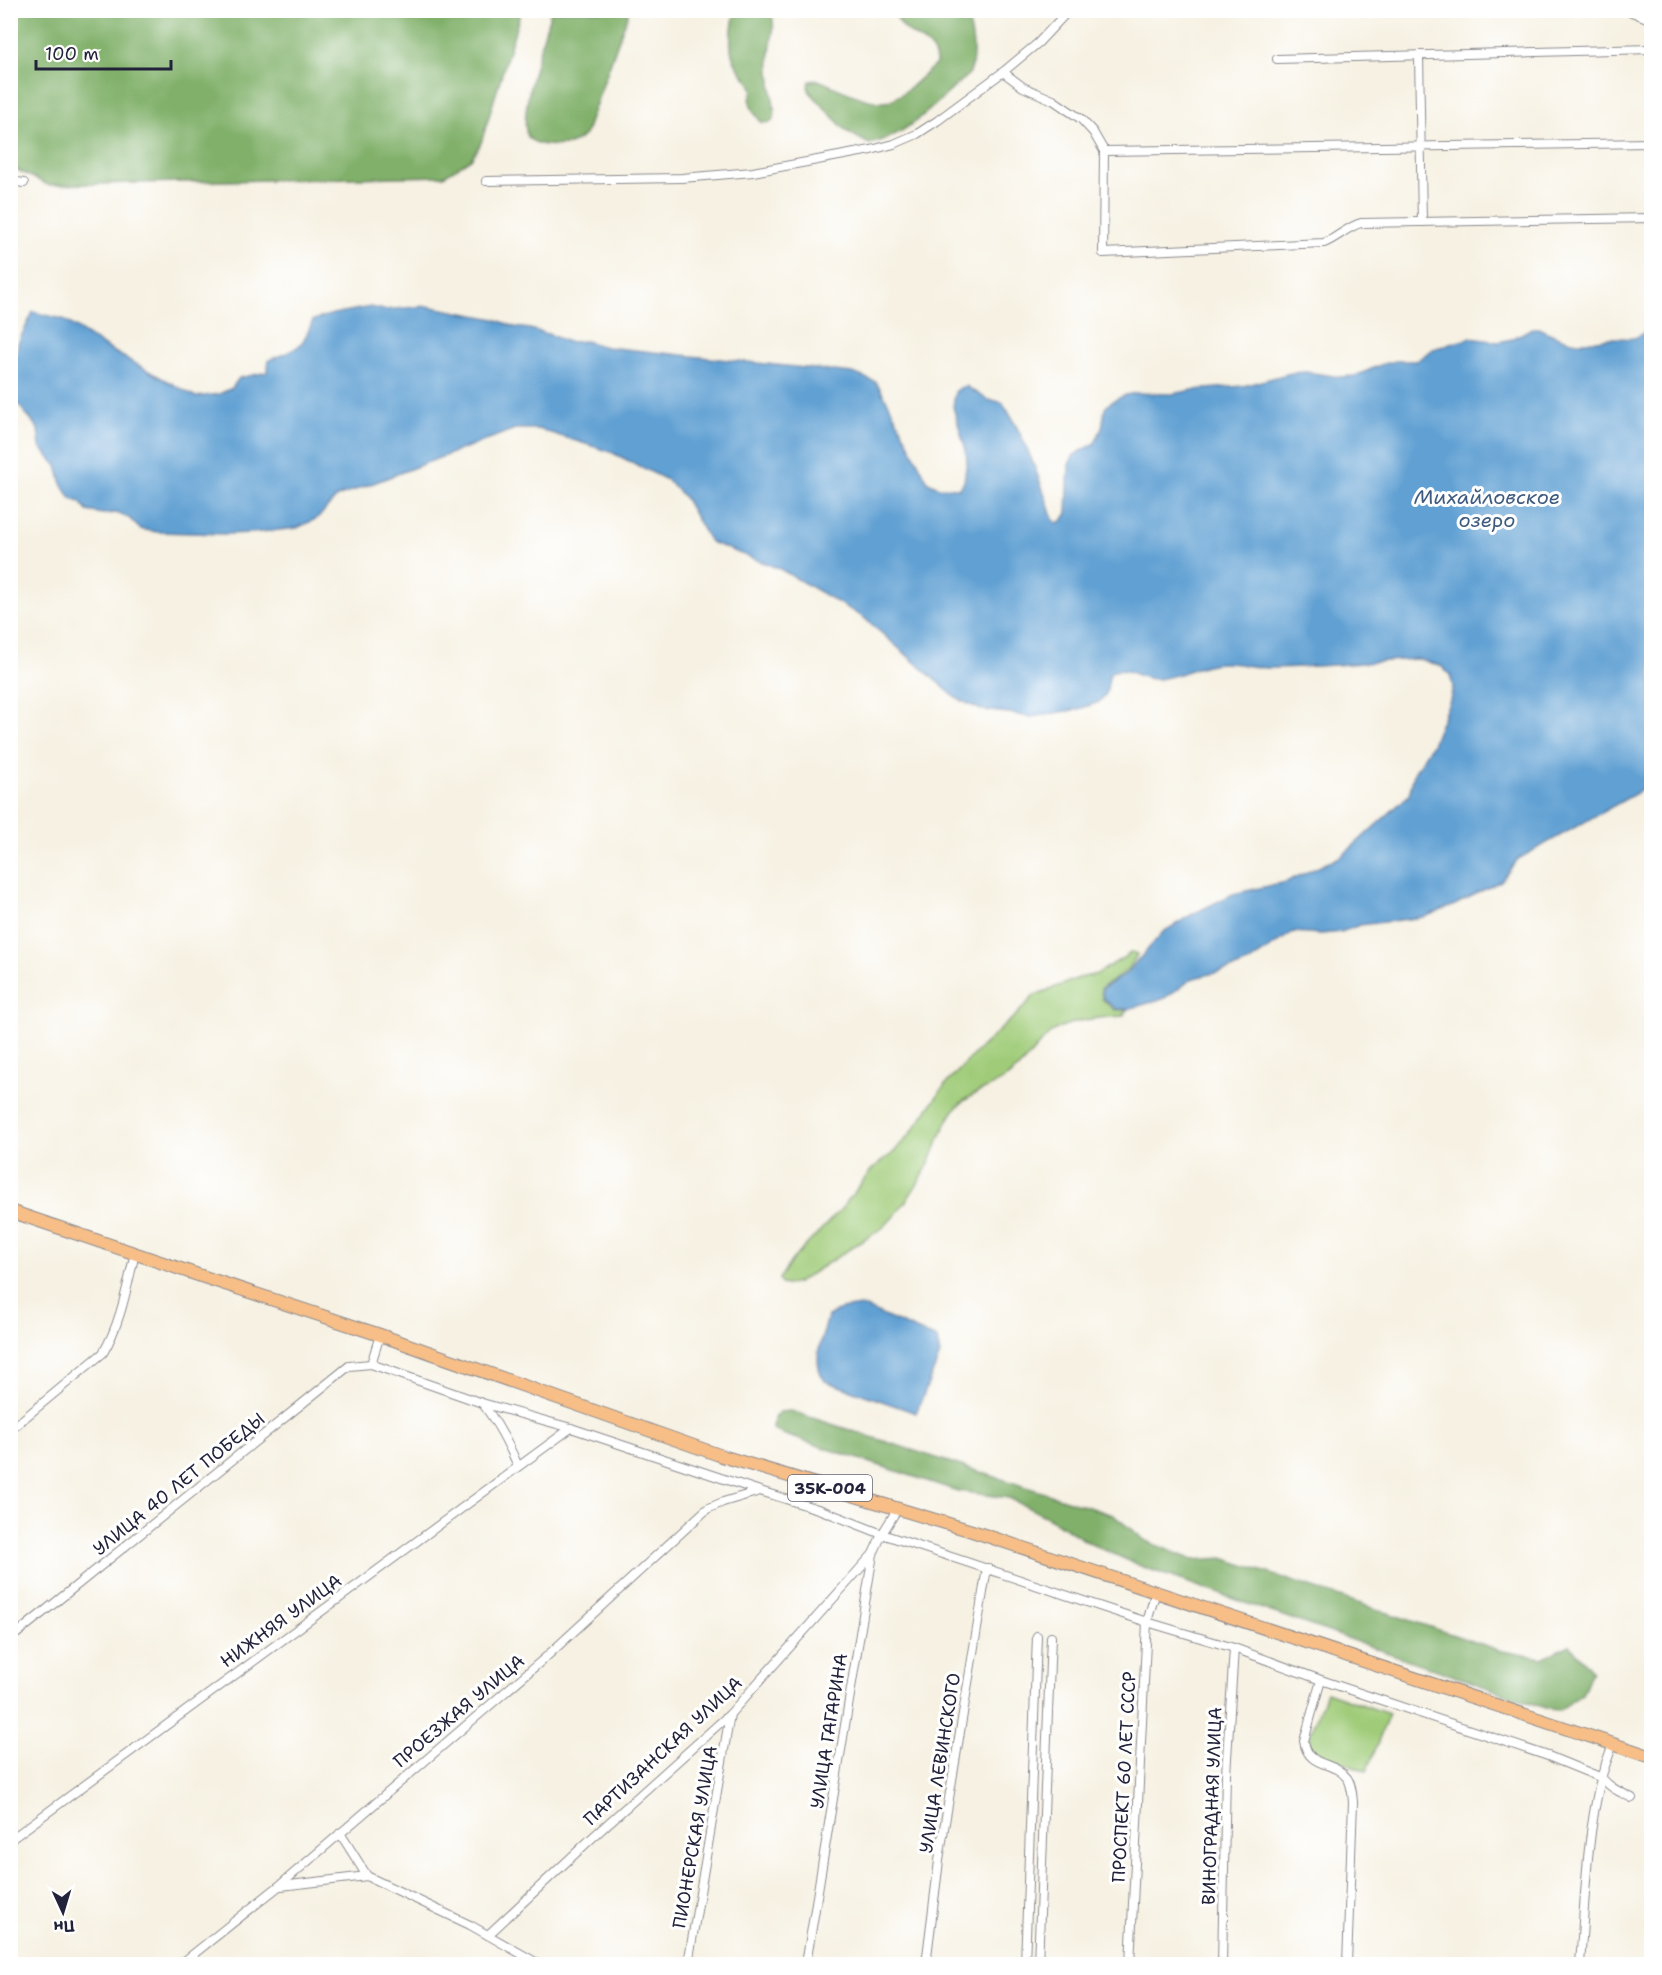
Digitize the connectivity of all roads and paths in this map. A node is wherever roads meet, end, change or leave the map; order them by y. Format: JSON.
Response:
{"nodes":[{"id":1,"x":1069,"y":10,"type":"edge"},
{"id":2,"x":1627,"y":10,"type":"edge"},
{"id":3,"x":1652,"y":20,"type":"edge"},
{"id":4,"x":1652,"y":49,"type":"edge"},
{"id":5,"x":1419,"y":55,"type":"junction"},
{"id":6,"x":1277,"y":59,"type":"dead end"},
{"id":7,"x":1004,"y":72,"type":"junction"},
{"id":8,"x":1652,"y":143,"type":"edge"},
{"id":9,"x":1421,"y":146,"type":"junction"},
{"id":10,"x":1104,"y":151,"type":"junction"},
{"id":11,"x":10,"y":181,"type":"edge"},
{"id":12,"x":486,"y":181,"type":"dead end"},
{"id":13,"x":24,"y":183,"type":"dead end"},
{"id":14,"x":1652,"y":218,"type":"edge"},
{"id":15,"x":1422,"y":222,"type":"junction"},
{"id":16,"x":10,"y":1211,"type":"edge"},
{"id":17,"x":135,"y":1253,"type":"junction"},
{"id":18,"x":380,"y":1335,"type":"junction"},
{"id":19,"x":371,"y":1364,"type":"junction"},
{"id":20,"x":482,"y":1403,"type":"junction"},
{"id":21,"x":571,"y":1428,"type":"junction"},
{"id":22,"x":10,"y":1430,"type":"edge"},
{"id":23,"x":518,"y":1466,"type":"junction"},
{"id":24,"x":760,"y":1491,"type":"junction"},
{"id":25,"x":898,"y":1508,"type":"junction"},
{"id":26,"x":882,"y":1534,"type":"junction"},
{"id":27,"x":873,"y":1554,"type":"junction"},
{"id":28,"x":987,"y":1568,"type":"junction"},
{"id":29,"x":1155,"y":1591,"type":"junction"},
{"id":30,"x":1147,"y":1622,"type":"junction"},
{"id":31,"x":1037,"y":1636,"type":"dead end"},
{"id":32,"x":1051,"y":1637,"type":"dead end"},
{"id":33,"x":10,"y":1639,"type":"edge"},
{"id":34,"x":1234,"y":1648,"type":"junction"},
{"id":35,"x":1036,"y":1671,"type":"junction"},
{"id":36,"x":1050,"y":1672,"type":"junction"},
{"id":37,"x":1321,"y":1680,"type":"junction"},
{"id":38,"x":730,"y":1714,"type":"junction"},
{"id":39,"x":1613,"y":1744,"type":"junction"},
{"id":40,"x":1652,"y":1757,"type":"edge"},
{"id":41,"x":1032,"y":1778,"type":"junction"},
{"id":42,"x":1602,"y":1778,"type":"junction"},
{"id":43,"x":1045,"y":1779,"type":"junction"},
{"id":44,"x":1632,"y":1797,"type":"dead end"},
{"id":45,"x":340,"y":1833,"type":"junction"},
{"id":46,"x":10,"y":1840,"type":"edge"},
{"id":47,"x":367,"y":1876,"type":"junction"},
{"id":48,"x":279,"y":1886,"type":"junction"},
{"id":49,"x":488,"y":1935,"type":"junction"},
{"id":50,"x":181,"y":1965,"type":"edge"},
{"id":51,"x":539,"y":1965,"type":"edge"},
{"id":52,"x":688,"y":1965,"type":"edge"},
{"id":53,"x":806,"y":1965,"type":"edge"},
{"id":54,"x":926,"y":1965,"type":"edge"},
{"id":55,"x":1025,"y":1965,"type":"edge"},
{"id":56,"x":1038,"y":1965,"type":"edge"},
{"id":57,"x":1130,"y":1965,"type":"edge"},
{"id":58,"x":1222,"y":1965,"type":"edge"},
{"id":59,"x":1347,"y":1965,"type":"edge"},
{"id":60,"x":1580,"y":1965,"type":"edge"}],
"edges":[{"from":1,"to":7,"type":"street"},
{"from":2,"to":3,"type":"street"},
{"from":4,"to":5,"type":"street"},
{"from":5,"to":6,"type":"street"},
{"from":5,"to":9,"type":"street"},
{"from":7,"to":10,"type":"street"},
{"from":7,"to":12,"type":"street"},
{"from":8,"to":9,"type":"street"},
{"from":9,"to":10,"type":"street"},
{"from":9,"to":15,"type":"street"},
{"from":10,"to":15,"type":"street"},
{"from":11,"to":13,"type":"street"},
{"from":14,"to":15,"type":"street"},
{"from":16,"to":17,"type":"main road","number":"35К-004"},
{"from":17,"to":18,"type":"main road","number":"35К-004"},
{"from":17,"to":22,"type":"street"},
{"from":18,"to":19,"type":"street"},
{"from":18,"to":25,"type":"main road","number":"35К-004"},
{"from":19,"to":20,"type":"street"},
{"from":19,"to":33,"type":"street","name":"УЛИЦА 40 ЛЕТ ПОБЕДЫ"},
{"from":20,"to":21,"type":"street"},
{"from":20,"to":23,"type":"street"},
{"from":21,"to":23,"type":"street","name":"НИЖНЯЯ УЛИЦА"},
{"from":21,"to":24,"type":"street"},
{"from":23,"to":46,"type":"street","name":"НИЖНЯЯ УЛИЦА"},
{"from":24,"to":26,"type":"street"},
{"from":24,"to":45,"type":"street","name":"ПРОЕЗЖАЯ УЛИЦА"},
{"from":25,"to":26,"type":"street","name":"УЛИЦА ГАГАРИНА"},
{"from":25,"to":29,"type":"main road","number":"35К-004"},
{"from":26,"to":27,"type":"street","name":"УЛИЦА ГАГАРИНА"},
{"from":26,"to":28,"type":"street"},
{"from":27,"to":38,"type":"street","name":"ПАРТИЗАНСКАЯ УЛИЦА"},
{"from":27,"to":53,"type":"street","name":"УЛИЦА ГАГАРИНА"},
{"from":28,"to":30,"type":"street"},
{"from":28,"to":54,"type":"street","name":"УЛИЦА ЛЕВИНСКОГО"},
{"from":29,"to":30,"type":"street","name":"ПРОСПЕКТ 60 ЛЕТ СССР"},
{"from":29,"to":39,"type":"main road","number":"35К-004"},
{"from":30,"to":34,"type":"street"},
{"from":30,"to":57,"type":"street","name":"ПРОСПЕКТ 60 ЛЕТ СССР"},
{"from":31,"to":35,"type":"street"},
{"from":32,"to":36,"type":"street"},
{"from":34,"to":37,"type":"street"},
{"from":34,"to":58,"type":"street","name":"ВИНОГРАДНАЯ УЛИЦА"},
{"from":35,"to":36,"type":"street"},
{"from":35,"to":41,"type":"street"},
{"from":36,"to":43,"type":"street"},
{"from":37,"to":42,"type":"street"},
{"from":37,"to":59,"type":"street"},
{"from":38,"to":49,"type":"street","name":"ПАРТИЗАНСКАЯ УЛИЦА"},
{"from":38,"to":52,"type":"street","name":"ПИОНЕРСКАЯ УЛИЦА"},
{"from":39,"to":40,"type":"main road","number":"35К-004"},
{"from":39,"to":42,"type":"street"},
{"from":41,"to":43,"type":"street"},
{"from":41,"to":55,"type":"street"},
{"from":42,"to":44,"type":"street"},
{"from":42,"to":60,"type":"street"},
{"from":43,"to":56,"type":"street"},
{"from":45,"to":47,"type":"street"},
{"from":45,"to":48,"type":"street","name":"ПРОЕЗЖАЯ УЛИЦА"},
{"from":47,"to":48,"type":"street"},
{"from":47,"to":49,"type":"street"},
{"from":48,"to":50,"type":"street","name":"ПРОЕЗЖАЯ УЛИЦА"},
{"from":49,"to":51,"type":"street"}]}
